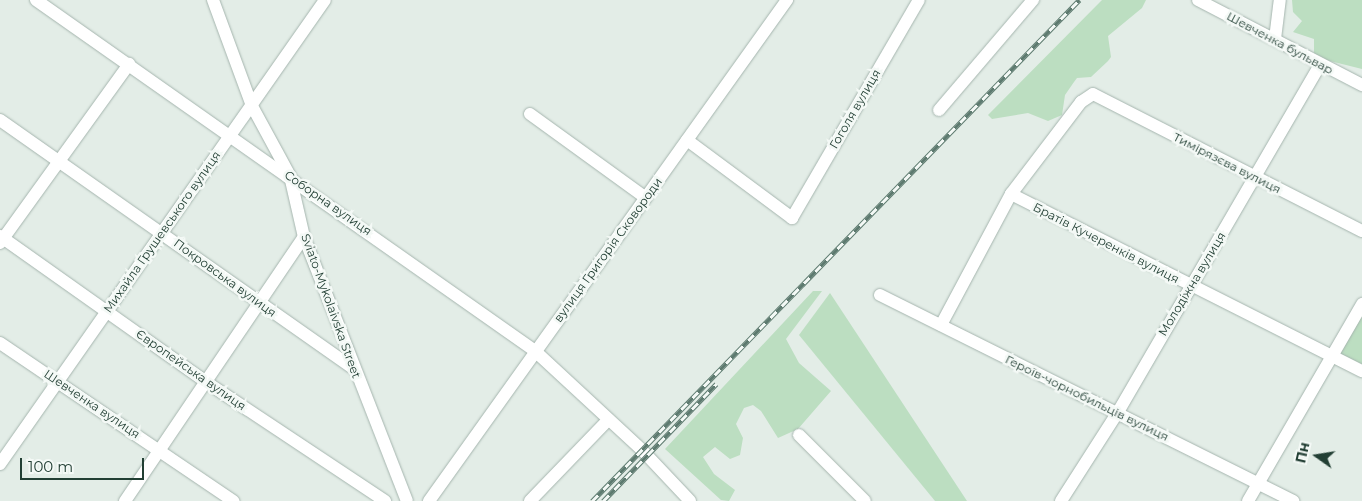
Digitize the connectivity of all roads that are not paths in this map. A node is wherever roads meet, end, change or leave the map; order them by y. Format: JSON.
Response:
{"nodes":[{"id":1,"x":36,"y":0,"type":"edge"},
{"id":2,"x":213,"y":0,"type":"edge"},
{"id":3,"x":325,"y":0,"type":"edge"},
{"id":4,"x":787,"y":0,"type":"edge"},
{"id":5,"x":919,"y":0,"type":"edge"},
{"id":6,"x":1033,"y":0,"type":"edge"},
{"id":7,"x":1198,"y":0,"type":"edge"},
{"id":8,"x":1280,"y":0,"type":"edge"},
{"id":9,"x":1274,"y":39,"type":"junction"},
{"id":10,"x":129,"y":64,"type":"junction"},
{"id":11,"x":1320,"y":64,"type":"junction"},
{"id":12,"x":1362,"y":85,"type":"edge"},
{"id":13,"x":252,"y":106,"type":"junction"},
{"id":14,"x":939,"y":110,"type":"dead end"},
{"id":15,"x":530,"y":114,"type":"dead end"},
{"id":16,"x":0,"y":120,"type":"edge"},
{"id":17,"x":230,"y":136,"type":"junction"},
{"id":18,"x":687,"y":140,"type":"junction"},
{"id":19,"x":60,"y":162,"type":"junction"},
{"id":20,"x":290,"y":176,"type":"junction"},
{"id":21,"x":1256,"y":178,"type":"junction"},
{"id":22,"x":1011,"y":194,"type":"junction"},
{"id":23,"x":646,"y":198,"type":"junction"},
{"id":24,"x":1362,"y":231,"type":"edge"},
{"id":25,"x":163,"y":232,"type":"junction"},
{"id":26,"x":304,"y":237,"type":"junction"},
{"id":27,"x":1,"y":239,"type":"edge"},
{"id":28,"x":1190,"y":286,"type":"junction"},
{"id":29,"x":880,"y":295,"type":"dead end"},
{"id":30,"x":258,"y":303,"type":"junction"},
{"id":31,"x":1362,"y":304,"type":"edge"},
{"id":32,"x":106,"y":310,"type":"junction"},
{"id":33,"x":941,"y":325,"type":"junction"},
{"id":34,"x":0,"y":343,"type":"edge"},
{"id":35,"x":535,"y":350,"type":"junction"},
{"id":36,"x":1334,"y":357,"type":"junction"},
{"id":37,"x":352,"y":367,"type":"junction"},
{"id":38,"x":1362,"y":371,"type":"edge"},
{"id":39,"x":58,"y":382,"type":"junction"},
{"id":40,"x":206,"y":382,"type":"junction"},
{"id":41,"x":1118,"y":412,"type":"junction"},
{"id":42,"x":608,"y":420,"type":"junction"},
{"id":43,"x":799,"y":435,"type":"dead end"},
{"id":44,"x":160,"y":449,"type":"junction"},
{"id":45,"x":0,"y":464,"type":"edge"},
{"id":46,"x":1258,"y":483,"type":"junction"},
{"id":47,"x":125,"y":501,"type":"edge"},
{"id":48,"x":233,"y":501,"type":"edge"},
{"id":49,"x":385,"y":501,"type":"edge"},
{"id":50,"x":407,"y":501,"type":"edge"},
{"id":51,"x":429,"y":501,"type":"edge"},
{"id":52,"x":530,"y":501,"type":"edge"},
{"id":53,"x":690,"y":501,"type":"edge"},
{"id":54,"x":865,"y":501,"type":"edge"},
{"id":55,"x":1061,"y":501,"type":"edge"},
{"id":56,"x":1248,"y":501,"type":"edge"},
{"id":57,"x":1294,"y":501,"type":"edge"}],
"edges":[{"from":1,"to":10,"type":"street","name":"Соборна вулиця"},
{"from":2,"to":13,"type":"street","name":"Sviato-Mykolaivska Street"},
{"from":3,"to":13,"type":"street","name":"Михайла Грушевського вулиця"},
{"from":4,"to":18,"type":"street","name":"вулиця Григорія Сковороди"},
{"from":5,"to":18,"type":"street","name":"Гоголя вулиця"},
{"from":6,"to":14,"type":"street"},
{"from":7,"to":9,"type":"street","name":"Шевченка бульвар"},
{"from":8,"to":9,"type":"street"},
{"from":9,"to":11,"type":"street","name":"Шевченка бульвар"},
{"from":10,"to":17,"type":"street","name":"Соборна вулиця"},
{"from":10,"to":19,"type":"street"},
{"from":11,"to":12,"type":"street","name":"Шевченка бульвар"},
{"from":11,"to":21,"type":"street","name":"Молодіжна вулиця"},
{"from":13,"to":17,"type":"street","name":"Михайла Грушевського вулиця"},
{"from":13,"to":20,"type":"street","name":"Sviato-Mykolaivska Street"},
{"from":15,"to":23,"type":"street"},
{"from":16,"to":19,"type":"street","name":"Покровська вулиця"},
{"from":17,"to":20,"type":"street","name":"Соборна вулиця"},
{"from":17,"to":25,"type":"street","name":"Михайла Грушевського вулиця"},
{"from":18,"to":23,"type":"street","name":"вулиця Григорія Сковороди"},
{"from":19,"to":25,"type":"street","name":"Покровська вулиця"},
{"from":19,"to":27,"type":"street"},
{"from":20,"to":26,"type":"street","name":"Sviato-Mykolaivska Street"},
{"from":20,"to":35,"type":"street","name":"Соборна вулиця"},
{"from":21,"to":22,"type":"street","name":"Тимірязєва вулиця"},
{"from":21,"to":24,"type":"street","name":"Тимірязєва вулиця"},
{"from":21,"to":28,"type":"street","name":"Молодіжна вулиця"},
{"from":22,"to":28,"type":"street","name":"Братів Кучеренків вулиця"},
{"from":22,"to":33,"type":"street"},
{"from":23,"to":35,"type":"street","name":"вулиця Григорія Сковороди"},
{"from":25,"to":30,"type":"street","name":"Покровська вулиця"},
{"from":25,"to":32,"type":"street","name":"Михайла Грушевського вулиця"},
{"from":26,"to":30,"type":"street"},
{"from":26,"to":37,"type":"street","name":"Sviato-Mykolaivska Street"},
{"from":27,"to":32,"type":"street","name":"Європейська вулиця"},
{"from":28,"to":36,"type":"street","name":"Братів Кучеренків вулиця"},
{"from":28,"to":41,"type":"street","name":"Молодіжна вулиця"},
{"from":29,"to":33,"type":"street","name":"Героїв-чорнобильців вулиця"},
{"from":30,"to":37,"type":"street","name":"Покровська вулиця"},
{"from":30,"to":40,"type":"street"},
{"from":31,"to":36,"type":"street"},
{"from":32,"to":39,"type":"street","name":"Михайла Грушевського вулиця"},
{"from":32,"to":40,"type":"street","name":"Європейська вулиця"},
{"from":33,"to":41,"type":"street","name":"Героїв-чорнобильців вулиця"},
{"from":34,"to":39,"type":"street","name":"Шевченка вулиця"},
{"from":35,"to":42,"type":"street","name":"Соборна вулиця"},
{"from":35,"to":51,"type":"street","name":"вулиця Григорія Сковороди"},
{"from":36,"to":38,"type":"street","name":"Братів Кучеренків вулиця"},
{"from":36,"to":46,"type":"street"},
{"from":37,"to":50,"type":"street","name":"Sviato-Mykolaivska Street"},
{"from":39,"to":44,"type":"street","name":"Шевченка вулиця"},
{"from":39,"to":45,"type":"street","name":"Михайла Грушевського вулиця"},
{"from":40,"to":44,"type":"street"},
{"from":40,"to":49,"type":"street","name":"Європейська вулиця"},
{"from":41,"to":46,"type":"street","name":"Героїв-чорнобильців вулиця"},
{"from":41,"to":55,"type":"street","name":"Молодіжна вулиця"},
{"from":42,"to":52,"type":"street"},
{"from":42,"to":53,"type":"street","name":"Соборна вулиця"},
{"from":43,"to":54,"type":"street"},
{"from":44,"to":47,"type":"street"},
{"from":44,"to":48,"type":"street","name":"Шевченка вулиця"},
{"from":46,"to":56,"type":"street"},
{"from":46,"to":57,"type":"street","name":"Героїв-чорнобильців вулиця"}]}
